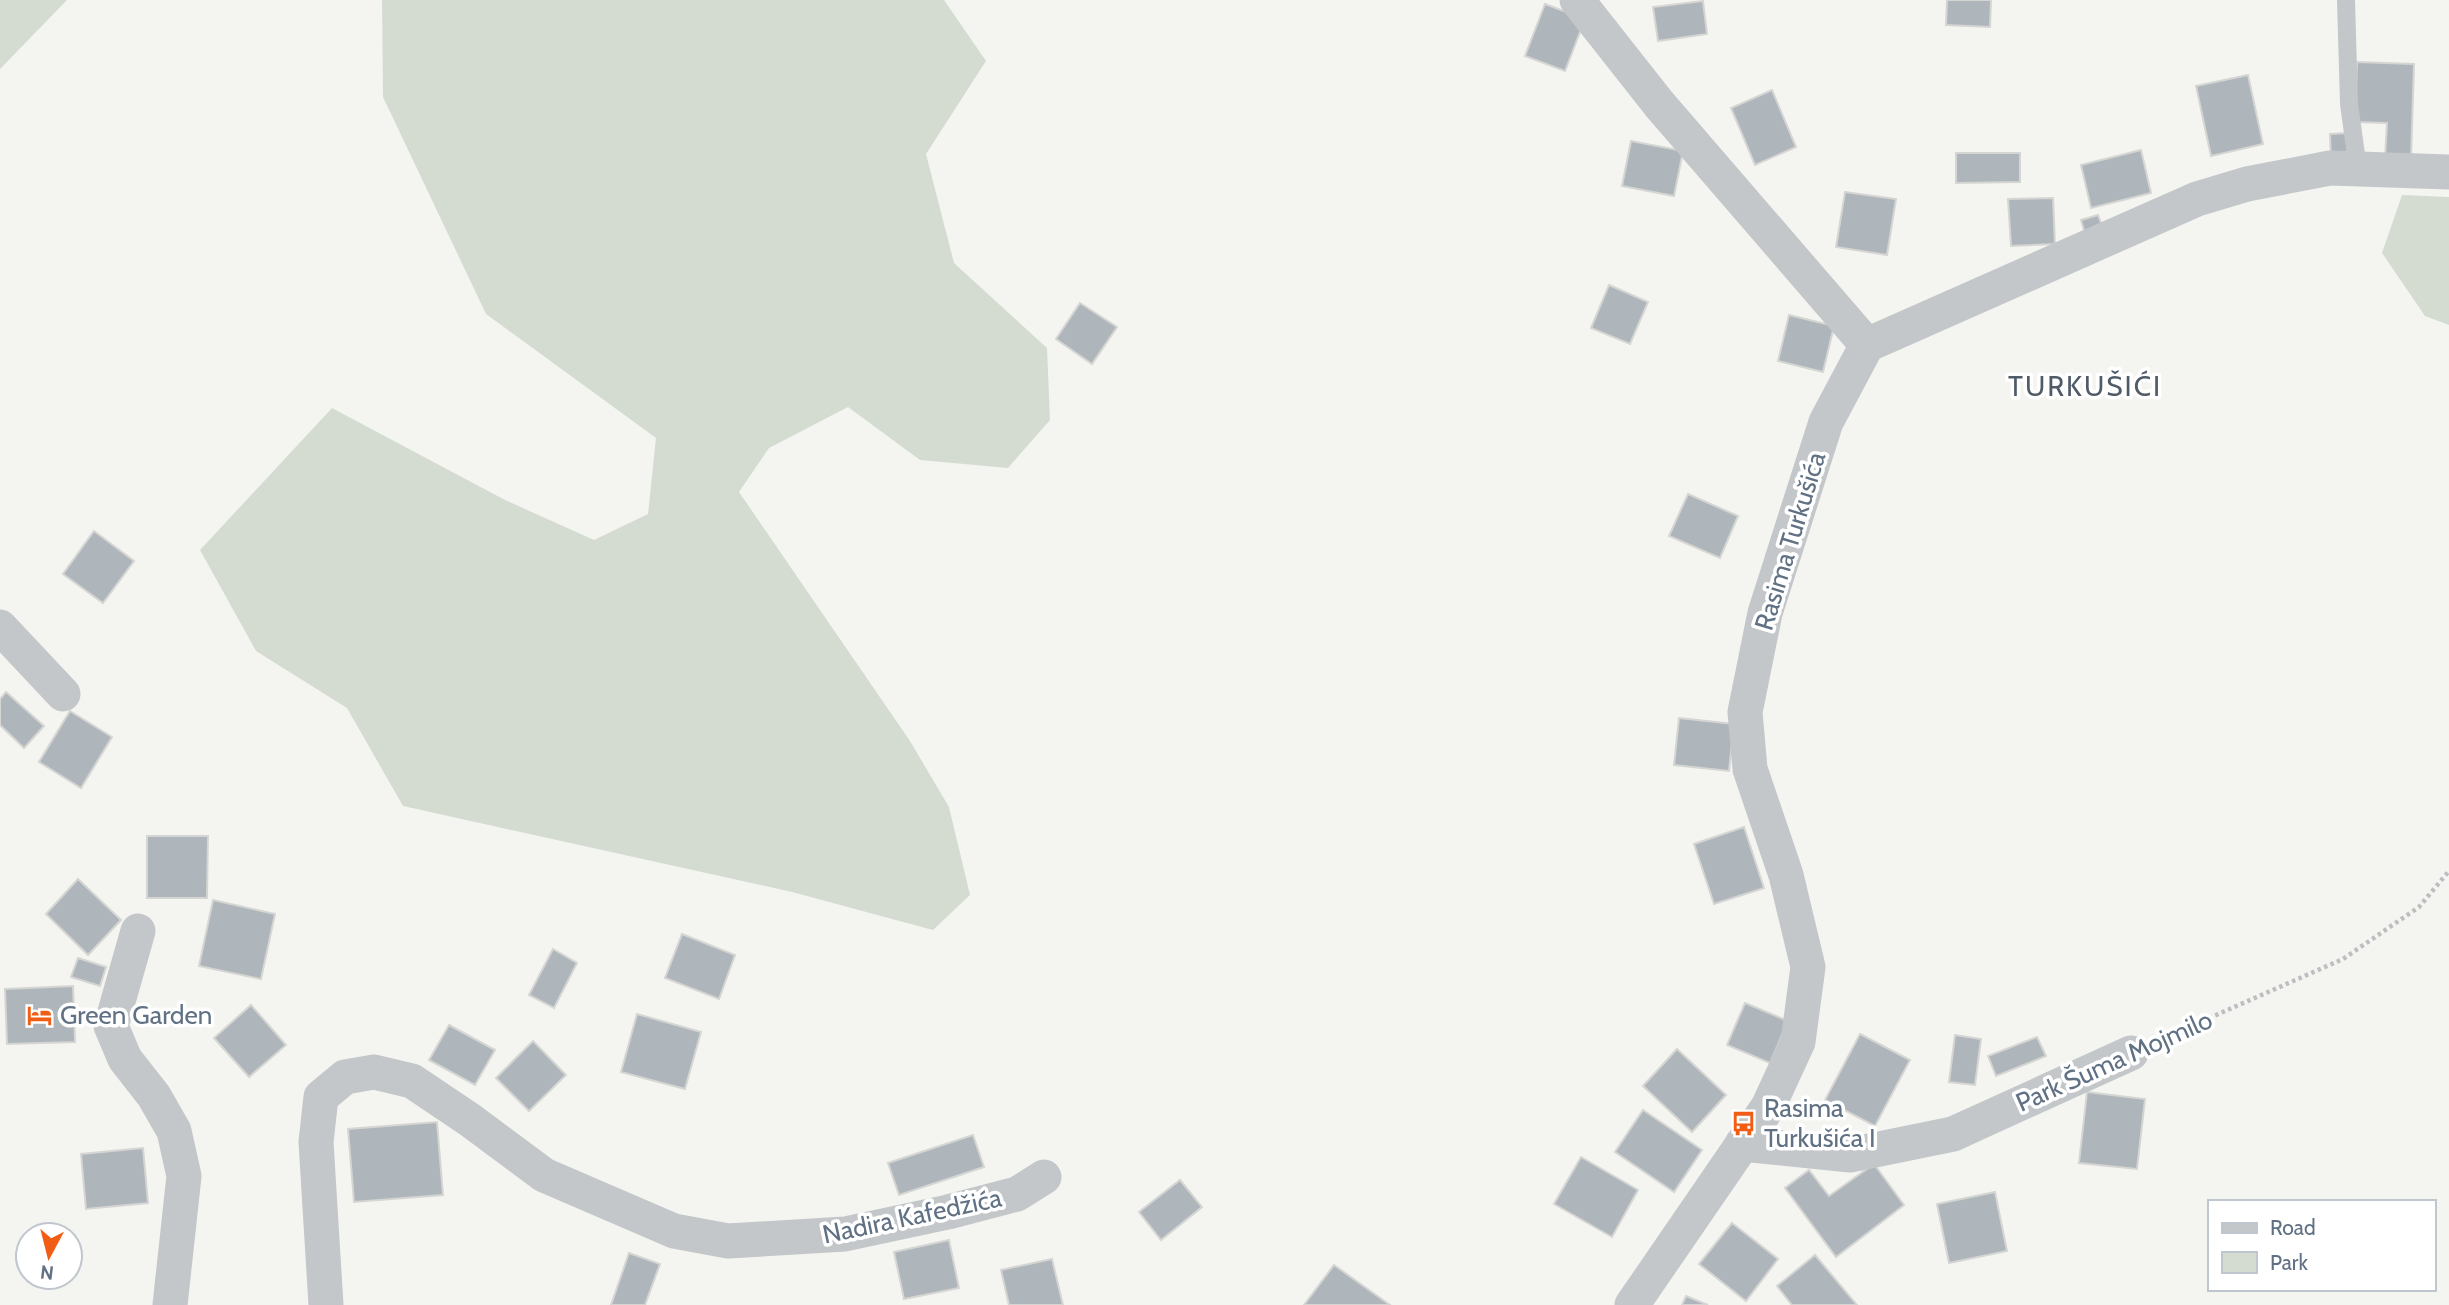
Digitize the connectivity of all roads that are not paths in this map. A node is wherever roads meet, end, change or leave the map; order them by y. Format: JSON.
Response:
{"nodes":[{"id":1,"x":1577,"y":0,"type":"edge"},
{"id":2,"x":2346,"y":0,"type":"edge"},
{"id":3,"x":2358,"y":169,"type":"junction"},
{"id":4,"x":2449,"y":172,"type":"edge"},
{"id":5,"x":1867,"y":345,"type":"junction"},
{"id":6,"x":0,"y":627,"type":"edge"},
{"id":7,"x":63,"y":694,"type":"dead end"},
{"id":8,"x":138,"y":932,"type":"dead end"},
{"id":9,"x":2131,"y":1053,"type":"road end"},
{"id":10,"x":1742,"y":1144,"type":"junction"},
{"id":11,"x":1044,"y":1177,"type":"dead end"},
{"id":12,"x":170,"y":1305,"type":"edge"},
{"id":13,"x":326,"y":1305,"type":"edge"},
{"id":14,"x":1632,"y":1305,"type":"edge"}],
"edges":[{"from":1,"to":5,"type":"street"},
{"from":2,"to":3,"type":"lane"},
{"from":3,"to":4,"type":"street"},
{"from":3,"to":5,"type":"street"},
{"from":5,"to":10,"type":"street","name":"Rasima Turkušića"},
{"from":6,"to":7,"type":"street"},
{"from":8,"to":12,"type":"street"},
{"from":9,"to":10,"type":"street","name":"Park Šuma Mojmilo"},
{"from":10,"to":14,"type":"street","name":"Rasima Turkušića"},
{"from":11,"to":13,"type":"street","name":"Nadira Kafedžića"}]}
